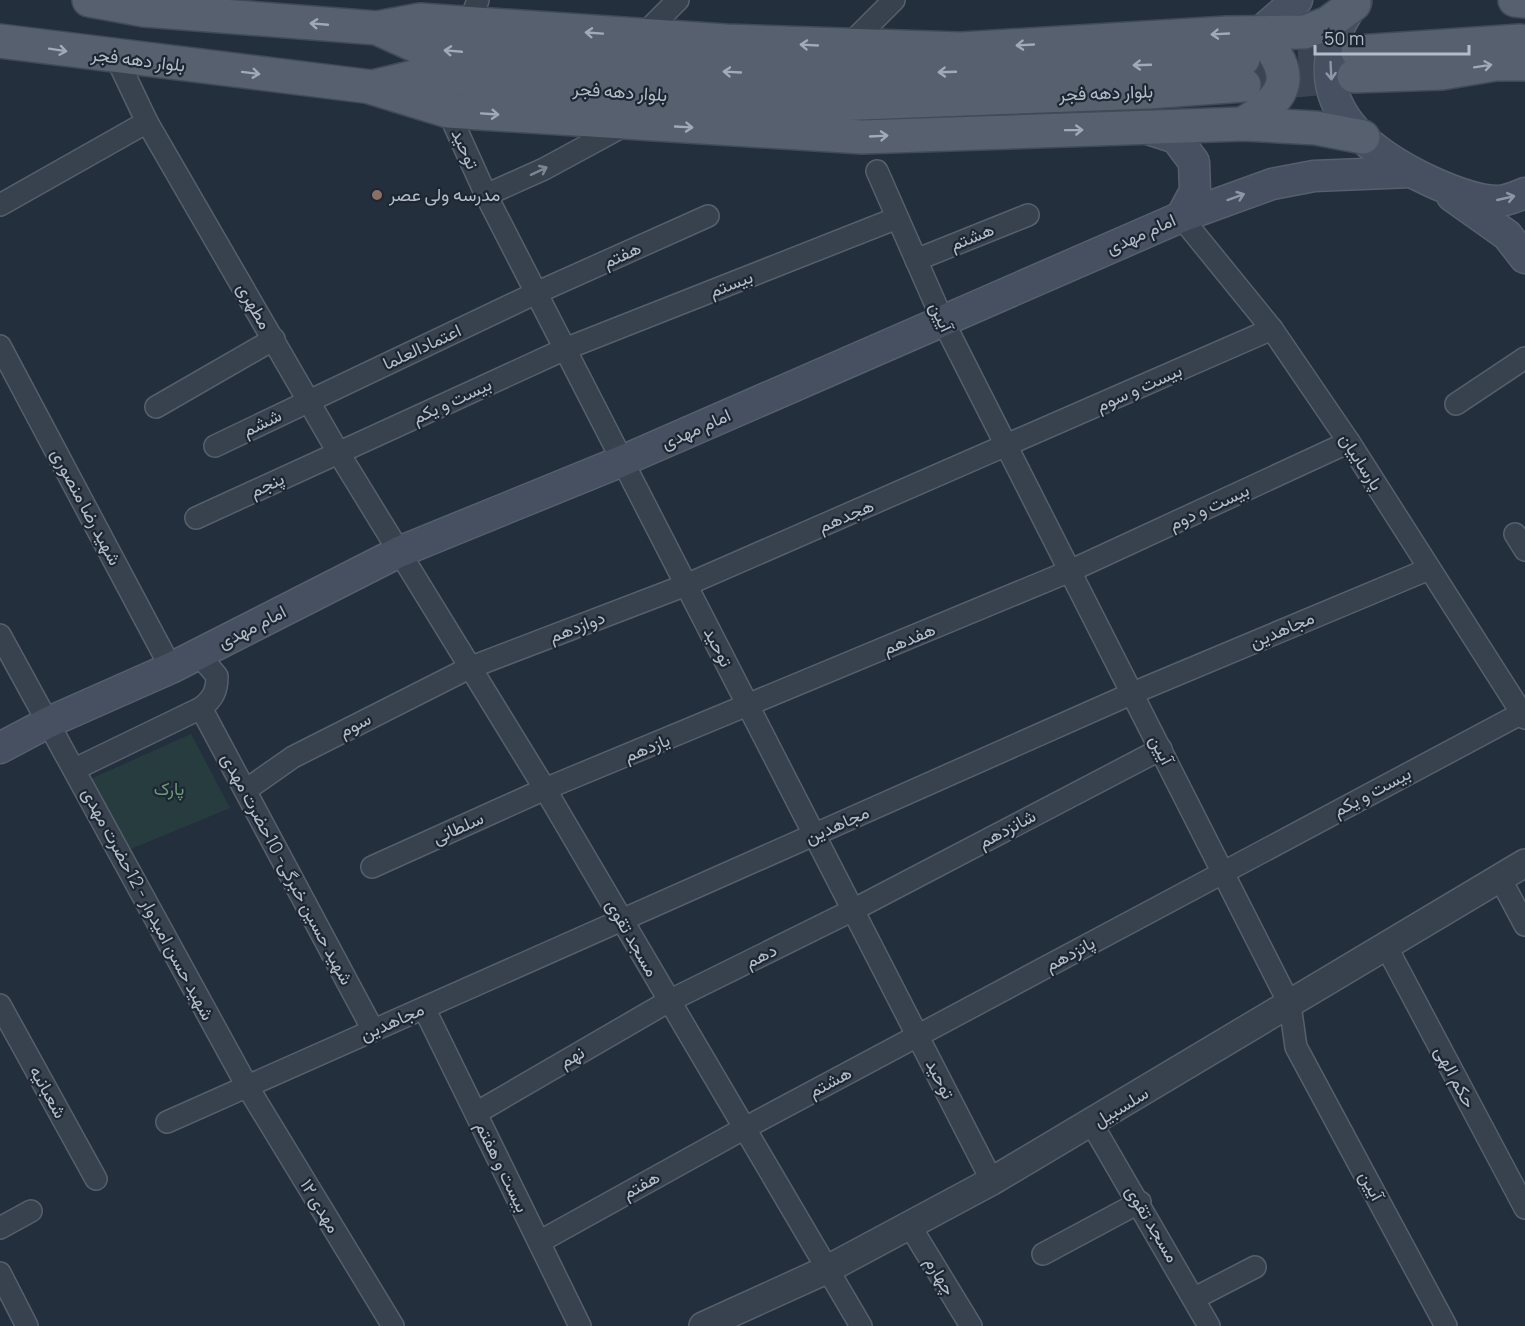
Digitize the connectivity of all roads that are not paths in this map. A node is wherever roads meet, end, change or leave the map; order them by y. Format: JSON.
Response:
{"nodes":[{"id":1,"x":89,"y":0,"type":"edge"},
{"id":2,"x":678,"y":0,"type":"edge"},
{"id":3,"x":894,"y":0,"type":"edge"},
{"id":4,"x":1297,"y":0,"type":"edge"},
{"id":5,"x":1515,"y":0,"type":"edge"},
{"id":6,"x":1356,"y":2,"type":"edge"},
{"id":7,"x":1525,"y":3,"type":"edge"},
{"id":8,"x":151,"y":5,"type":"edge"},
{"id":9,"x":473,"y":12,"type":"edge"},
{"id":10,"x":377,"y":28,"type":"junction"},
{"id":11,"x":642,"y":36,"type":"junction"},
{"id":12,"x":6,"y":47,"type":"edge"},
{"id":13,"x":847,"y":47,"type":"junction"},
{"id":14,"x":1523,"y":52,"type":"edge"},
{"id":15,"x":116,"y":57,"type":"junction"},
{"id":16,"x":1249,"y":59,"type":"junction"},
{"id":17,"x":1356,"y":64,"type":"tunnel mouth"},
{"id":18,"x":372,"y":87,"type":"junction"},
{"id":19,"x":448,"y":111,"type":"junction"},
{"id":20,"x":147,"y":122,"type":"junction"},
{"id":21,"x":627,"y":123,"type":"junction"},
{"id":22,"x":1243,"y":124,"type":"junction"},
{"id":23,"x":1148,"y":129,"type":"junction"},
{"id":24,"x":1363,"y":137,"type":"junction"},
{"id":25,"x":877,"y":171,"type":"dead end"},
{"id":26,"x":1422,"y":177,"type":"junction"},
{"id":27,"x":1525,"y":194,"type":"edge"},
{"id":28,"x":486,"y":195,"type":"junction"},
{"id":29,"x":0,"y":205,"type":"edge"},
{"id":30,"x":1028,"y":215,"type":"dead end"},
{"id":31,"x":708,"y":216,"type":"dead end"},
{"id":32,"x":1181,"y":217,"type":"junction"},
{"id":33,"x":897,"y":218,"type":"junction"},
{"id":34,"x":1525,"y":258,"type":"edge"},
{"id":35,"x":916,"y":260,"type":"junction"},
{"id":36,"x":536,"y":293,"type":"junction"},
{"id":37,"x":943,"y":321,"type":"junction"},
{"id":38,"x":1272,"y":329,"type":"junction"},
{"id":39,"x":273,"y":339,"type":"junction"},
{"id":40,"x":0,"y":346,"type":"edge"},
{"id":41,"x":565,"y":349,"type":"junction"},
{"id":42,"x":1525,"y":358,"type":"edge"},
{"id":43,"x":308,"y":400,"type":"junction"},
{"id":44,"x":1456,"y":404,"type":"dead end"},
{"id":45,"x":156,"y":407,"type":"dead end"},
{"id":46,"x":1349,"y":442,"type":"junction"},
{"id":47,"x":215,"y":446,"type":"dead end"},
{"id":48,"x":1006,"y":447,"type":"junction"},
{"id":49,"x":339,"y":452,"type":"junction"},
{"id":50,"x":622,"y":461,"type":"junction"},
{"id":51,"x":196,"y":518,"type":"dead end"},
{"id":52,"x":399,"y":552,"type":"junction"},
{"id":53,"x":1429,"y":568,"type":"junction"},
{"id":54,"x":1070,"y":571,"type":"junction"},
{"id":55,"x":686,"y":585,"type":"junction"},
{"id":56,"x":0,"y":635,"type":"edge"},
{"id":57,"x":198,"y":654,"type":"junction"},
{"id":58,"x":171,"y":668,"type":"junction"},
{"id":59,"x":469,"y":668,"type":"junction"},
{"id":60,"x":1133,"y":693,"type":"junction"},
{"id":61,"x":749,"y":707,"type":"junction"},
{"id":62,"x":201,"y":708,"type":"junction"},
{"id":63,"x":1523,"y":715,"type":"edge"},
{"id":64,"x":49,"y":722,"type":"junction"},
{"id":65,"x":0,"y":748,"type":"edge"},
{"id":66,"x":1161,"y":749,"type":"junction"},
{"id":67,"x":75,"y":769,"type":"junction"},
{"id":68,"x":545,"y":789,"type":"junction"},
{"id":69,"x":246,"y":790,"type":"junction"},
{"id":70,"x":814,"y":835,"type":"junction"},
{"id":71,"x":1525,"y":863,"type":"edge"},
{"id":72,"x":372,"y":867,"type":"dead end"},
{"id":73,"x":1223,"y":872,"type":"junction"},
{"id":74,"x":1500,"y":878,"type":"junction"},
{"id":75,"x":853,"y":910,"type":"junction"},
{"id":76,"x":621,"y":921,"type":"junction"},
{"id":77,"x":1525,"y":925,"type":"edge"},
{"id":78,"x":1386,"y":946,"type":"junction"},
{"id":79,"x":669,"y":1001,"type":"junction"},
{"id":80,"x":0,"y":1005,"type":"edge"},
{"id":81,"x":1290,"y":1005,"type":"junction"},
{"id":82,"x":424,"y":1008,"type":"junction"},
{"id":83,"x":373,"y":1030,"type":"junction"},
{"id":84,"x":917,"y":1036,"type":"junction"},
{"id":85,"x":247,"y":1086,"type":"junction"},
{"id":86,"x":476,"y":1113,"type":"junction"},
{"id":87,"x":166,"y":1122,"type":"dead end"},
{"id":88,"x":1092,"y":1124,"type":"junction"},
{"id":89,"x":743,"y":1129,"type":"junction"},
{"id":90,"x":96,"y":1179,"type":"dead end"},
{"id":91,"x":992,"y":1181,"type":"junction"},
{"id":92,"x":1140,"y":1202,"type":"junction"},
{"id":93,"x":1525,"y":1208,"type":"edge"},
{"id":94,"x":31,"y":1211,"type":"dead end"},
{"id":95,"x":910,"y":1226,"type":"junction"},
{"id":96,"x":0,"y":1228,"type":"edge"},
{"id":97,"x":538,"y":1242,"type":"junction"},
{"id":98,"x":1043,"y":1254,"type":"dead end"},
{"id":99,"x":1255,"y":1267,"type":"dead end"},
{"id":100,"x":826,"y":1270,"type":"junction"},
{"id":101,"x":0,"y":1273,"type":"edge"},
{"id":102,"x":1196,"y":1298,"type":"junction"},
{"id":103,"x":27,"y":1326,"type":"edge"},
{"id":104,"x":393,"y":1326,"type":"edge"},
{"id":105,"x":580,"y":1326,"type":"edge"},
{"id":106,"x":703,"y":1326,"type":"edge"},
{"id":107,"x":861,"y":1326,"type":"edge"},
{"id":108,"x":971,"y":1326,"type":"edge"},
{"id":109,"x":1209,"y":1326,"type":"edge"},
{"id":110,"x":1446,"y":1326,"type":"edge"}],
"edges":[{"from":1,"to":8,"type":"main road","name":"بلوار دهه فجر"},
{"from":2,"to":11,"type":"street"},
{"from":3,"to":13,"type":"street"},
{"from":4,"to":16,"type":"main road"},
{"from":5,"to":7,"type":"main road"},
{"from":6,"to":16,"type":"main road"},
{"from":6,"to":24,"type":"main road","one_way":true},
{"from":10,"to":8,"type":"main road","name":"بلوار دهه فجر","one_way":true},
{"from":9,"to":10,"type":"main road"},
{"from":11,"to":9,"type":"main road","one_way":true},
{"from":16,"to":10,"type":"main road","name":"بلوار دهه فجر","one_way":true},
{"from":13,"to":11,"type":"main road","one_way":true},
{"from":12,"to":15,"type":"main road","name":"بلوار دهه فجر","one_way":true},
{"from":16,"to":13,"type":"main road","one_way":true},
{"from":14,"to":17,"type":"main road"},
{"from":15,"to":18,"type":"main road","name":"بلوار دهه فجر","one_way":true},
{"from":15,"to":20,"type":"street","name":"مطهری"},
{"from":16,"to":18,"type":"main road","name":"بلوار دهه فجر"},
{"from":16,"to":22,"type":"main road"},
{"from":18,"to":19,"type":"main road"},
{"from":19,"to":21,"type":"main road","one_way":true},
{"from":19,"to":28,"type":"street","name":"توحید"},
{"from":20,"to":29,"type":"street"},
{"from":20,"to":39,"type":"street","name":"مطهری"},
{"from":21,"to":23,"type":"main road","one_way":true},
{"from":28,"to":21,"type":"street","one_way":true},
{"from":22,"to":23,"type":"main road"},
{"from":22,"to":24,"type":"main road"},
{"from":23,"to":32,"type":"main road"},
{"from":24,"to":26,"type":"main road"},
{"from":25,"to":33,"type":"street","name":"آیین"},
{"from":26,"to":27,"type":"main road","one_way":true},
{"from":32,"to":26,"type":"main road","name":"امام مهدی","one_way":true},
{"from":26,"to":34,"type":"main road"},
{"from":28,"to":36,"type":"street","name":"توحید"},
{"from":30,"to":35,"type":"street","name":"هشتم"},
{"from":31,"to":36,"type":"street","name":"هفتم"},
{"from":32,"to":37,"type":"main road","name":"امام مهدی"},
{"from":32,"to":38,"type":"street","name":"پارساییان"},
{"from":33,"to":35,"type":"street","name":"آیین"},
{"from":33,"to":41,"type":"street","name":"بیستم"},
{"from":35,"to":37,"type":"street","name":"آیین"},
{"from":36,"to":41,"type":"street","name":"توحید"},
{"from":36,"to":43,"type":"street","name":"اعتمادالعلما"},
{"from":37,"to":48,"type":"street","name":"آیین"},
{"from":37,"to":50,"type":"main road","name":"امام مهدی"},
{"from":38,"to":46,"type":"street","name":"پارساییان"},
{"from":38,"to":48,"type":"street","name":"بیست و سوم"},
{"from":39,"to":43,"type":"street","name":"مطهری"},
{"from":39,"to":45,"type":"street"},
{"from":40,"to":58,"type":"street","name":"شهید رضا منصوری"},
{"from":41,"to":49,"type":"street","name":"بیست و یکم"},
{"from":41,"to":50,"type":"street","name":"توحید"},
{"from":42,"to":44,"type":"street"},
{"from":43,"to":47,"type":"street","name":"ششم"},
{"from":43,"to":49,"type":"street","name":"مطهری"},
{"from":46,"to":53,"type":"street","name":"پارساییان"},
{"from":46,"to":54,"type":"street","name":"بیست و دوم"},
{"from":48,"to":54,"type":"street","name":"آیین"},
{"from":48,"to":55,"type":"street","name":"هجدهم"},
{"from":49,"to":51,"type":"street","name":"پنجم"},
{"from":49,"to":52,"type":"street","name":"مطهری"},
{"from":50,"to":52,"type":"main road","name":"امام مهدی"},
{"from":50,"to":55,"type":"street","name":"توحید"},
{"from":52,"to":57,"type":"main road","name":"امام مهدی"},
{"from":52,"to":59,"type":"street","name":"مسجد تقوی"},
{"from":53,"to":60,"type":"street","name":"مجاهدین"},
{"from":53,"to":63,"type":"street","name":"پارساییان"},
{"from":54,"to":60,"type":"street","name":"آیین"},
{"from":54,"to":61,"type":"street","name":"هفدهم"},
{"from":55,"to":59,"type":"street","name":"دوازدهم"},
{"from":55,"to":61,"type":"street","name":"توحید"},
{"from":56,"to":64,"type":"street","name":"شهید حسن امیدوار - 12حضرت مهدی"},
{"from":57,"to":58,"type":"main road","name":"امام مهدی"},
{"from":57,"to":62,"type":"street"},
{"from":58,"to":64,"type":"main road","name":"امام مهدی"},
{"from":59,"to":68,"type":"street","name":"مسجد تقوی"},
{"from":59,"to":69,"type":"street","name":"سوم"},
{"from":60,"to":66,"type":"street","name":"آیین"},
{"from":60,"to":70,"type":"street","name":"مجاهدین"},
{"from":61,"to":68,"type":"street","name":"یازدهم"},
{"from":61,"to":70,"type":"street","name":"توحید"},
{"from":62,"to":67,"type":"street"},
{"from":62,"to":69,"type":"street","name":"شهید حسین خبرگی- 10حضرت مهدی"},
{"from":63,"to":73,"type":"street","name":"بیست و یکم"},
{"from":64,"to":65,"type":"main road","name":"امام مهدی"},
{"from":64,"to":67,"type":"street","name":"شهید حسن امیدوار - 12حضرت مهدی"},
{"from":66,"to":73,"type":"street","name":"آیین"},
{"from":66,"to":75,"type":"street","name":"شانزدهم"},
{"from":67,"to":85,"type":"street","name":"شهید حسن امیدوار - 12حضرت مهدی"},
{"from":68,"to":72,"type":"street","name":"سلطانی"},
{"from":68,"to":76,"type":"street","name":"مسجد تقوی"},
{"from":69,"to":83,"type":"street","name":"شهید حسین خبرگی- 10حضرت مهدی"},
{"from":70,"to":75,"type":"street","name":"توحید"},
{"from":70,"to":76,"type":"street","name":"مجاهدین"},
{"from":71,"to":74,"type":"street","name":"سلسبیل"},
{"from":73,"to":81,"type":"street","name":"آیین"},
{"from":73,"to":84,"type":"street","name":"پانزدهم"},
{"from":74,"to":77,"type":"street"},
{"from":74,"to":78,"type":"street","name":"سلسبیل"},
{"from":75,"to":79,"type":"street","name":"دهم"},
{"from":75,"to":84,"type":"street","name":"توحید"},
{"from":76,"to":79,"type":"street","name":"مسجد تقوی"},
{"from":76,"to":82,"type":"street","name":"مجاهدین"},
{"from":78,"to":81,"type":"street","name":"سلسبیل"},
{"from":78,"to":93,"type":"street","name":"حکم الهی"},
{"from":79,"to":86,"type":"street","name":"نهم"},
{"from":79,"to":89,"type":"street","name":"مسجد تقوی"},
{"from":80,"to":90,"type":"street","name":"شعبانیه"},
{"from":81,"to":88,"type":"street","name":"سلسبیل"},
{"from":81,"to":110,"type":"street","name":"آیین"},
{"from":82,"to":83,"type":"street","name":"مجاهدین"},
{"from":82,"to":86,"type":"street","name":"بیست و هفتم"},
{"from":83,"to":85,"type":"street","name":"مجاهدین"},
{"from":84,"to":89,"type":"street","name":"هشتم"},
{"from":84,"to":91,"type":"street","name":"توحید"},
{"from":85,"to":87,"type":"street","name":"مجاهدین"},
{"from":85,"to":104,"type":"street","name":"مهدی ۱۲"},
{"from":86,"to":97,"type":"street","name":"بیست و هفتم"},
{"from":88,"to":91,"type":"street","name":"سلسبیل"},
{"from":88,"to":92,"type":"street","name":"مسجد تقوی"},
{"from":89,"to":97,"type":"street","name":"هفتم"},
{"from":89,"to":100,"type":"street","name":"مسجد تقوی"},
{"from":91,"to":95,"type":"street","name":"سلسبیل"},
{"from":92,"to":98,"type":"street"},
{"from":92,"to":102,"type":"street","name":"مسجد تقوی"},
{"from":94,"to":96,"type":"street"},
{"from":95,"to":100,"type":"street","name":"سلسبیل"},
{"from":95,"to":108,"type":"street","name":"چهارم"},
{"from":97,"to":105,"type":"street","name":"بیست و هفتم"},
{"from":99,"to":102,"type":"street"},
{"from":100,"to":106,"type":"street","name":"سلسبیل"},
{"from":100,"to":107,"type":"street","name":"مسجد تقوی"},
{"from":101,"to":103,"type":"street"},
{"from":102,"to":109,"type":"street","name":"مسجد تقوی"}]}
